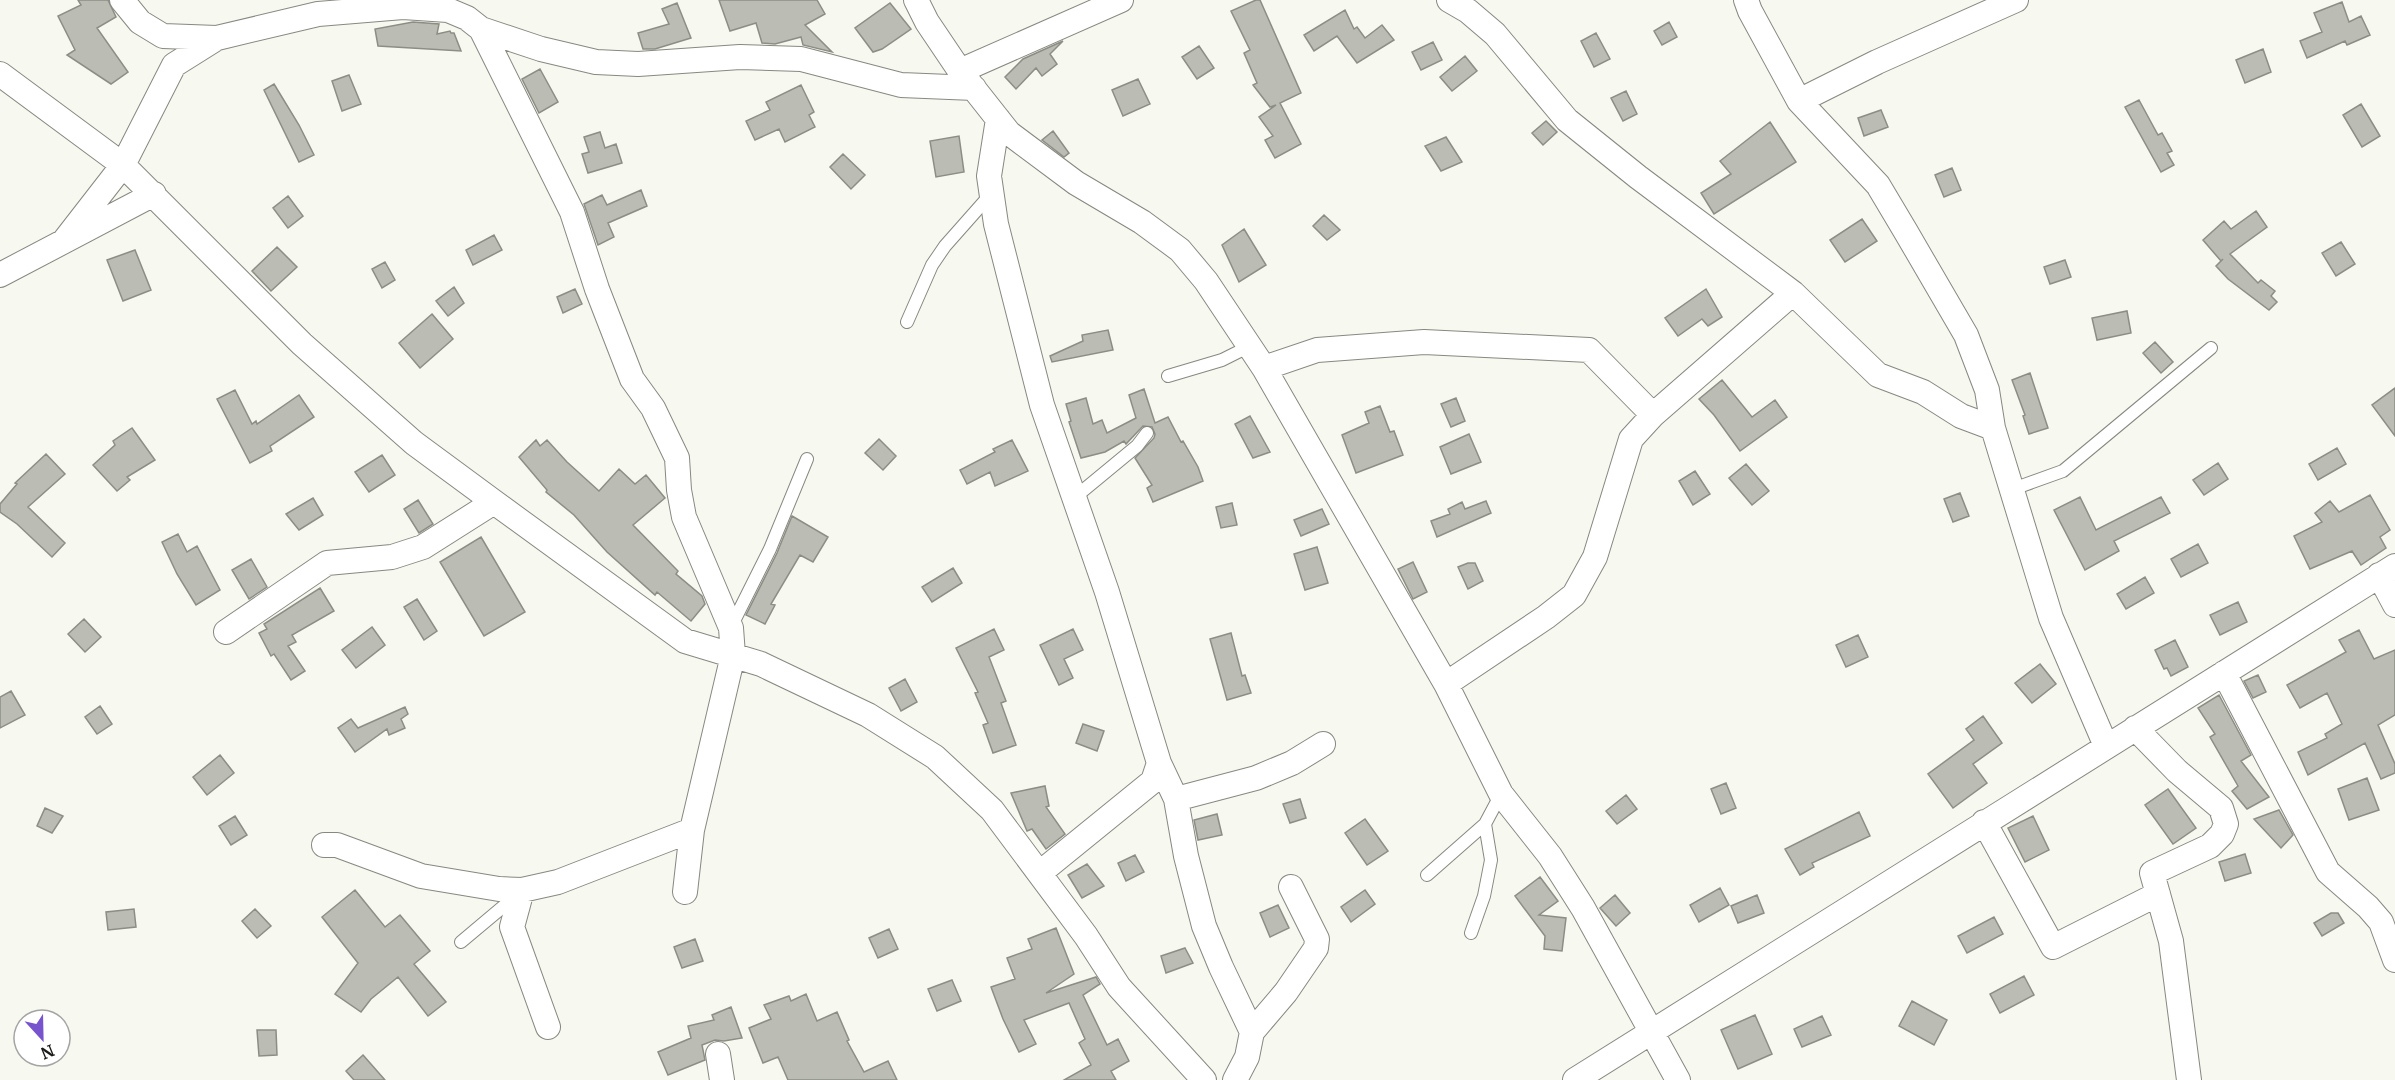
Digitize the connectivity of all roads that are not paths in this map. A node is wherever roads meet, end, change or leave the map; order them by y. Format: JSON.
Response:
{"nodes":[{"id":1,"x":122,"y":0,"type":"edge"},
{"id":2,"x":916,"y":0,"type":"edge"},
{"id":3,"x":1121,"y":0,"type":"edge"},
{"id":4,"x":1449,"y":0,"type":"edge"},
{"id":5,"x":1746,"y":0,"type":"edge"},
{"id":6,"x":2016,"y":0,"type":"edge"},
{"id":7,"x":447,"y":5,"type":"edge"},
{"id":8,"x":482,"y":29,"type":"junction"},
{"id":9,"x":217,"y":38,"type":"junction"},
{"id":10,"x":0,"y":74,"type":"edge"},
{"id":11,"x":967,"y":80,"type":"junction"},
{"id":12,"x":1799,"y":101,"type":"junction"},
{"id":13,"x":998,"y":119,"type":"junction"},
{"id":14,"x":123,"y":165,"type":"junction"},
{"id":15,"x":992,"y":193,"type":"junction"},
{"id":16,"x":154,"y":194,"type":"junction"},
{"id":17,"x":64,"y":241,"type":"junction"},
{"id":18,"x":0,"y":275,"type":"edge"},
{"id":19,"x":1793,"y":293,"type":"junction"},
{"id":20,"x":907,"y":322,"type":"dead end"},
{"id":21,"x":1250,"y":346,"type":"junction"},
{"id":22,"x":2211,"y":348,"type":"dead end"},
{"id":23,"x":1264,"y":368,"type":"junction"},
{"id":24,"x":1168,"y":376,"type":"dead end"},
{"id":25,"x":1653,"y":415,"type":"junction"},
{"id":26,"x":1993,"y":428,"type":"junction"},
{"id":27,"x":1147,"y":433,"type":"dead end"},
{"id":28,"x":807,"y":459,"type":"dead end"},
{"id":29,"x":2013,"y":489,"type":"junction"},
{"id":30,"x":1074,"y":498,"type":"junction"},
{"id":31,"x":494,"y":501,"type":"junction"},
{"id":32,"x":2387,"y":570,"type":"edge"},
{"id":33,"x":2395,"y":605,"type":"edge"},
{"id":34,"x":731,"y":628,"type":"junction"},
{"id":35,"x":226,"y":632,"type":"dead end"},
{"id":36,"x":733,"y":655,"type":"junction"},
{"id":37,"x":2224,"y":673,"type":"junction"},
{"id":38,"x":1446,"y":684,"type":"junction"},
{"id":39,"x":2135,"y":728,"type":"junction"},
{"id":40,"x":1323,"y":744,"type":"dead end"},
{"id":41,"x":2106,"y":746,"type":"junction"},
{"id":42,"x":1159,"y":764,"type":"junction"},
{"id":43,"x":1501,"y":794,"type":"junction"},
{"id":44,"x":1176,"y":799,"type":"junction"},
{"id":45,"x":1984,"y":822,"type":"junction"},
{"id":46,"x":1485,"y":824,"type":"junction"},
{"id":47,"x":692,"y":830,"type":"junction"},
{"id":48,"x":324,"y":845,"type":"dead end"},
{"id":49,"x":1041,"y":872,"type":"junction"},
{"id":50,"x":1427,"y":875,"type":"dead end"},
{"id":51,"x":1291,"y":887,"type":"dead end"},
{"id":52,"x":522,"y":890,"type":"junction"},
{"id":53,"x":685,"y":892,"type":"dead end"},
{"id":54,"x":2158,"y":894,"type":"junction"},
{"id":55,"x":1470,"y":933,"type":"dead end"},
{"id":56,"x":461,"y":942,"type":"dead end"},
{"id":57,"x":2395,"y":960,"type":"edge"},
{"id":58,"x":548,"y":1027,"type":"dead end"},
{"id":59,"x":1251,"y":1032,"type":"junction"},
{"id":60,"x":1653,"y":1032,"type":"junction"},
{"id":61,"x":718,"y":1054,"type":"dead end"},
{"id":62,"x":722,"y":1080,"type":"edge"},
{"id":63,"x":1204,"y":1080,"type":"edge"},
{"id":64,"x":1235,"y":1080,"type":"edge"},
{"id":65,"x":1575,"y":1080,"type":"edge"},
{"id":66,"x":1678,"y":1080,"type":"edge"},
{"id":67,"x":2189,"y":1080,"type":"edge"}],
"edges":[{"from":1,"to":9,"type":"street"},
{"from":2,"to":11,"type":"street"},
{"from":3,"to":11,"type":"street"},
{"from":4,"to":19,"type":"street"},
{"from":5,"to":12,"type":"street"},
{"from":6,"to":12,"type":"street"},
{"from":7,"to":8,"type":"street"},
{"from":7,"to":9,"type":"street"},
{"from":8,"to":11,"type":"street"},
{"from":8,"to":34,"type":"street"},
{"from":9,"to":14,"type":"street"},
{"from":10,"to":14,"type":"street"},
{"from":11,"to":13,"type":"street"},
{"from":12,"to":26,"type":"street"},
{"from":13,"to":15,"type":"street"},
{"from":13,"to":21,"type":"street"},
{"from":14,"to":16,"type":"street"},
{"from":14,"to":17,"type":"street"},
{"from":15,"to":20,"type":"lane"},
{"from":15,"to":30,"type":"street"},
{"from":16,"to":17,"type":"street"},
{"from":16,"to":31,"type":"street"},
{"from":17,"to":18,"type":"street"},
{"from":19,"to":25,"type":"street"},
{"from":19,"to":26,"type":"street"},
{"from":21,"to":23,"type":"street"},
{"from":21,"to":24,"type":"lane"},
{"from":22,"to":29,"type":"lane"},
{"from":23,"to":25,"type":"street"},
{"from":23,"to":38,"type":"street"},
{"from":25,"to":38,"type":"street"},
{"from":26,"to":29,"type":"street"},
{"from":27,"to":30,"type":"lane"},
{"from":28,"to":34,"type":"lane"},
{"from":29,"to":41,"type":"street"},
{"from":30,"to":42,"type":"street"},
{"from":31,"to":35,"type":"street"},
{"from":31,"to":36,"type":"street"},
{"from":32,"to":33,"type":"street"},
{"from":32,"to":37,"type":"street"},
{"from":34,"to":36,"type":"street"},
{"from":36,"to":47,"type":"street"},
{"from":36,"to":49,"type":"street"},
{"from":37,"to":39,"type":"street"},
{"from":37,"to":57,"type":"street"},
{"from":38,"to":43,"type":"street"},
{"from":39,"to":41,"type":"street"},
{"from":39,"to":54,"type":"street"},
{"from":40,"to":44,"type":"street"},
{"from":41,"to":45,"type":"street"},
{"from":42,"to":44,"type":"street"},
{"from":42,"to":49,"type":"street"},
{"from":43,"to":46,"type":"lane"},
{"from":43,"to":60,"type":"street"},
{"from":44,"to":59,"type":"street"},
{"from":45,"to":54,"type":"street"},
{"from":45,"to":60,"type":"street"},
{"from":46,"to":50,"type":"lane"},
{"from":46,"to":55,"type":"lane"},
{"from":47,"to":52,"type":"street"},
{"from":47,"to":53,"type":"street"},
{"from":48,"to":52,"type":"street"},
{"from":49,"to":63,"type":"street"},
{"from":51,"to":59,"type":"street"},
{"from":52,"to":56,"type":"lane"},
{"from":52,"to":58,"type":"street"},
{"from":54,"to":67,"type":"street"},
{"from":59,"to":64,"type":"street"},
{"from":60,"to":65,"type":"street"},
{"from":60,"to":66,"type":"street"},
{"from":61,"to":62,"type":"street"}]}
